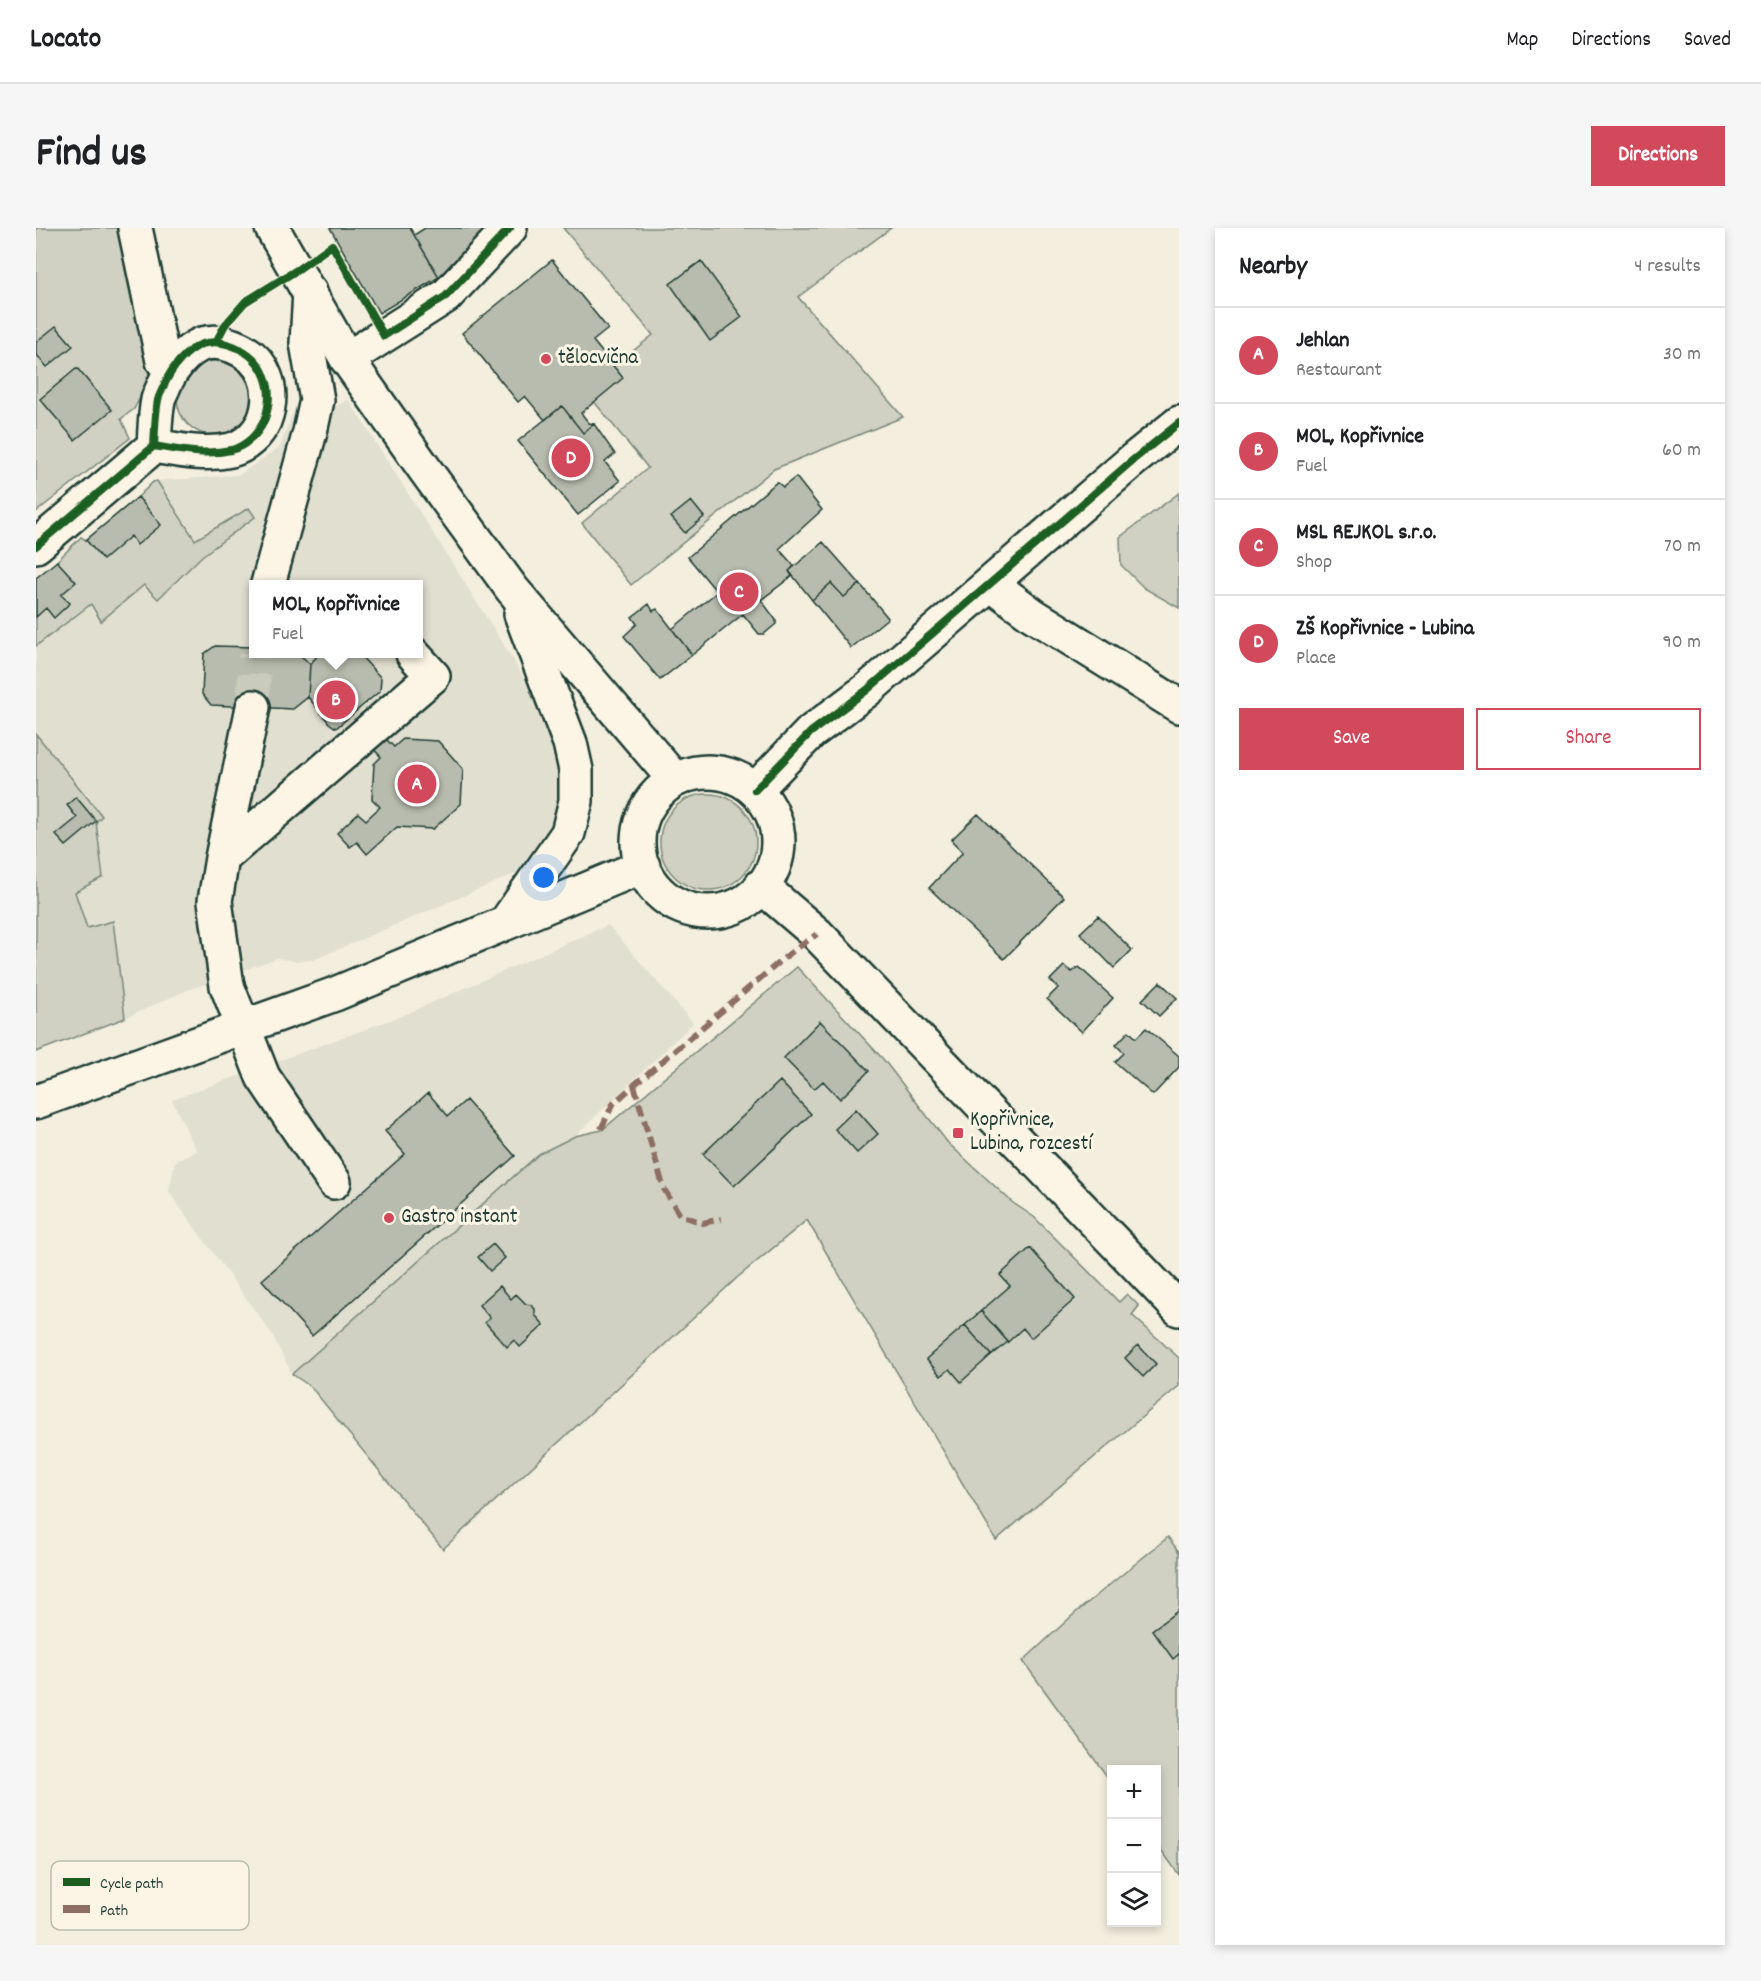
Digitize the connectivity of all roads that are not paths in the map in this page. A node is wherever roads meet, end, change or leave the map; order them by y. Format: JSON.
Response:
{"nodes":[{"id":1,"x":135,"y":228,"type":"edge"},
{"id":2,"x":272,"y":228,"type":"edge"},
{"id":3,"x":510,"y":228,"type":"edge"},
{"id":4,"x":310,"y":292,"type":"junction"},
{"id":5,"x":347,"y":359,"type":"junction"},
{"id":6,"x":171,"y":371,"type":"junction"},
{"id":7,"x":1179,"y":423,"type":"edge"},
{"id":8,"x":154,"y":446,"type":"junction"},
{"id":9,"x":36,"y":546,"type":"edge"},
{"id":10,"x":269,"y":580,"type":"edge"},
{"id":11,"x":991,"y":584,"type":"junction"},
{"id":12,"x":512,"y":589,"type":"junction"},
{"id":13,"x":416,"y":658,"type":"edge"},
{"id":14,"x":1179,"y":706,"type":"edge"},
{"id":15,"x":253,"y":707,"type":"tunnel mouth"},
{"id":16,"x":675,"y":780,"type":"junction"},
{"id":17,"x":755,"y":790,"type":"junction"},
{"id":18,"x":222,"y":858,"type":"junction"},
{"id":19,"x":642,"y":866,"type":"junction"},
{"id":20,"x":762,"y":886,"type":"junction"},
{"id":21,"x":506,"y":922,"type":"junction"},
{"id":22,"x":244,"y":1028,"type":"junction"},
{"id":23,"x":36,"y":1102,"type":"edge"},
{"id":24,"x":334,"y":1182,"type":"dead end"},
{"id":25,"x":1179,"y":1309,"type":"edge"}],
"edges":[{"from":1,"to":6,"type":"main road"},
{"from":2,"to":4,"type":"main road"},
{"from":3,"to":5,"type":"main road"},
{"from":4,"to":5,"type":"main road"},
{"from":4,"to":10,"type":"main road"},
{"from":5,"to":12,"type":"main road"},
{"from":6,"to":8,"type":"main road"},
{"from":6,"to":8,"type":"main road"},
{"from":7,"to":11,"type":"main road"},
{"from":8,"to":9,"type":"main road"},
{"from":11,"to":14,"type":"main road"},
{"from":11,"to":17,"type":"main road"},
{"from":12,"to":16,"type":"main road"},
{"from":12,"to":21,"type":"main road"},
{"from":13,"to":18,"type":"main road"},
{"from":15,"to":18,"type":"main road"},
{"from":16,"to":17,"type":"main road"},
{"from":16,"to":19,"type":"main road"},
{"from":17,"to":20,"type":"main road"},
{"from":18,"to":22,"type":"main road"},
{"from":19,"to":20,"type":"main road"},
{"from":19,"to":21,"type":"main road"},
{"from":20,"to":25,"type":"main road"},
{"from":21,"to":22,"type":"main road"},
{"from":22,"to":23,"type":"main road"},
{"from":22,"to":24,"type":"main road"}]}
